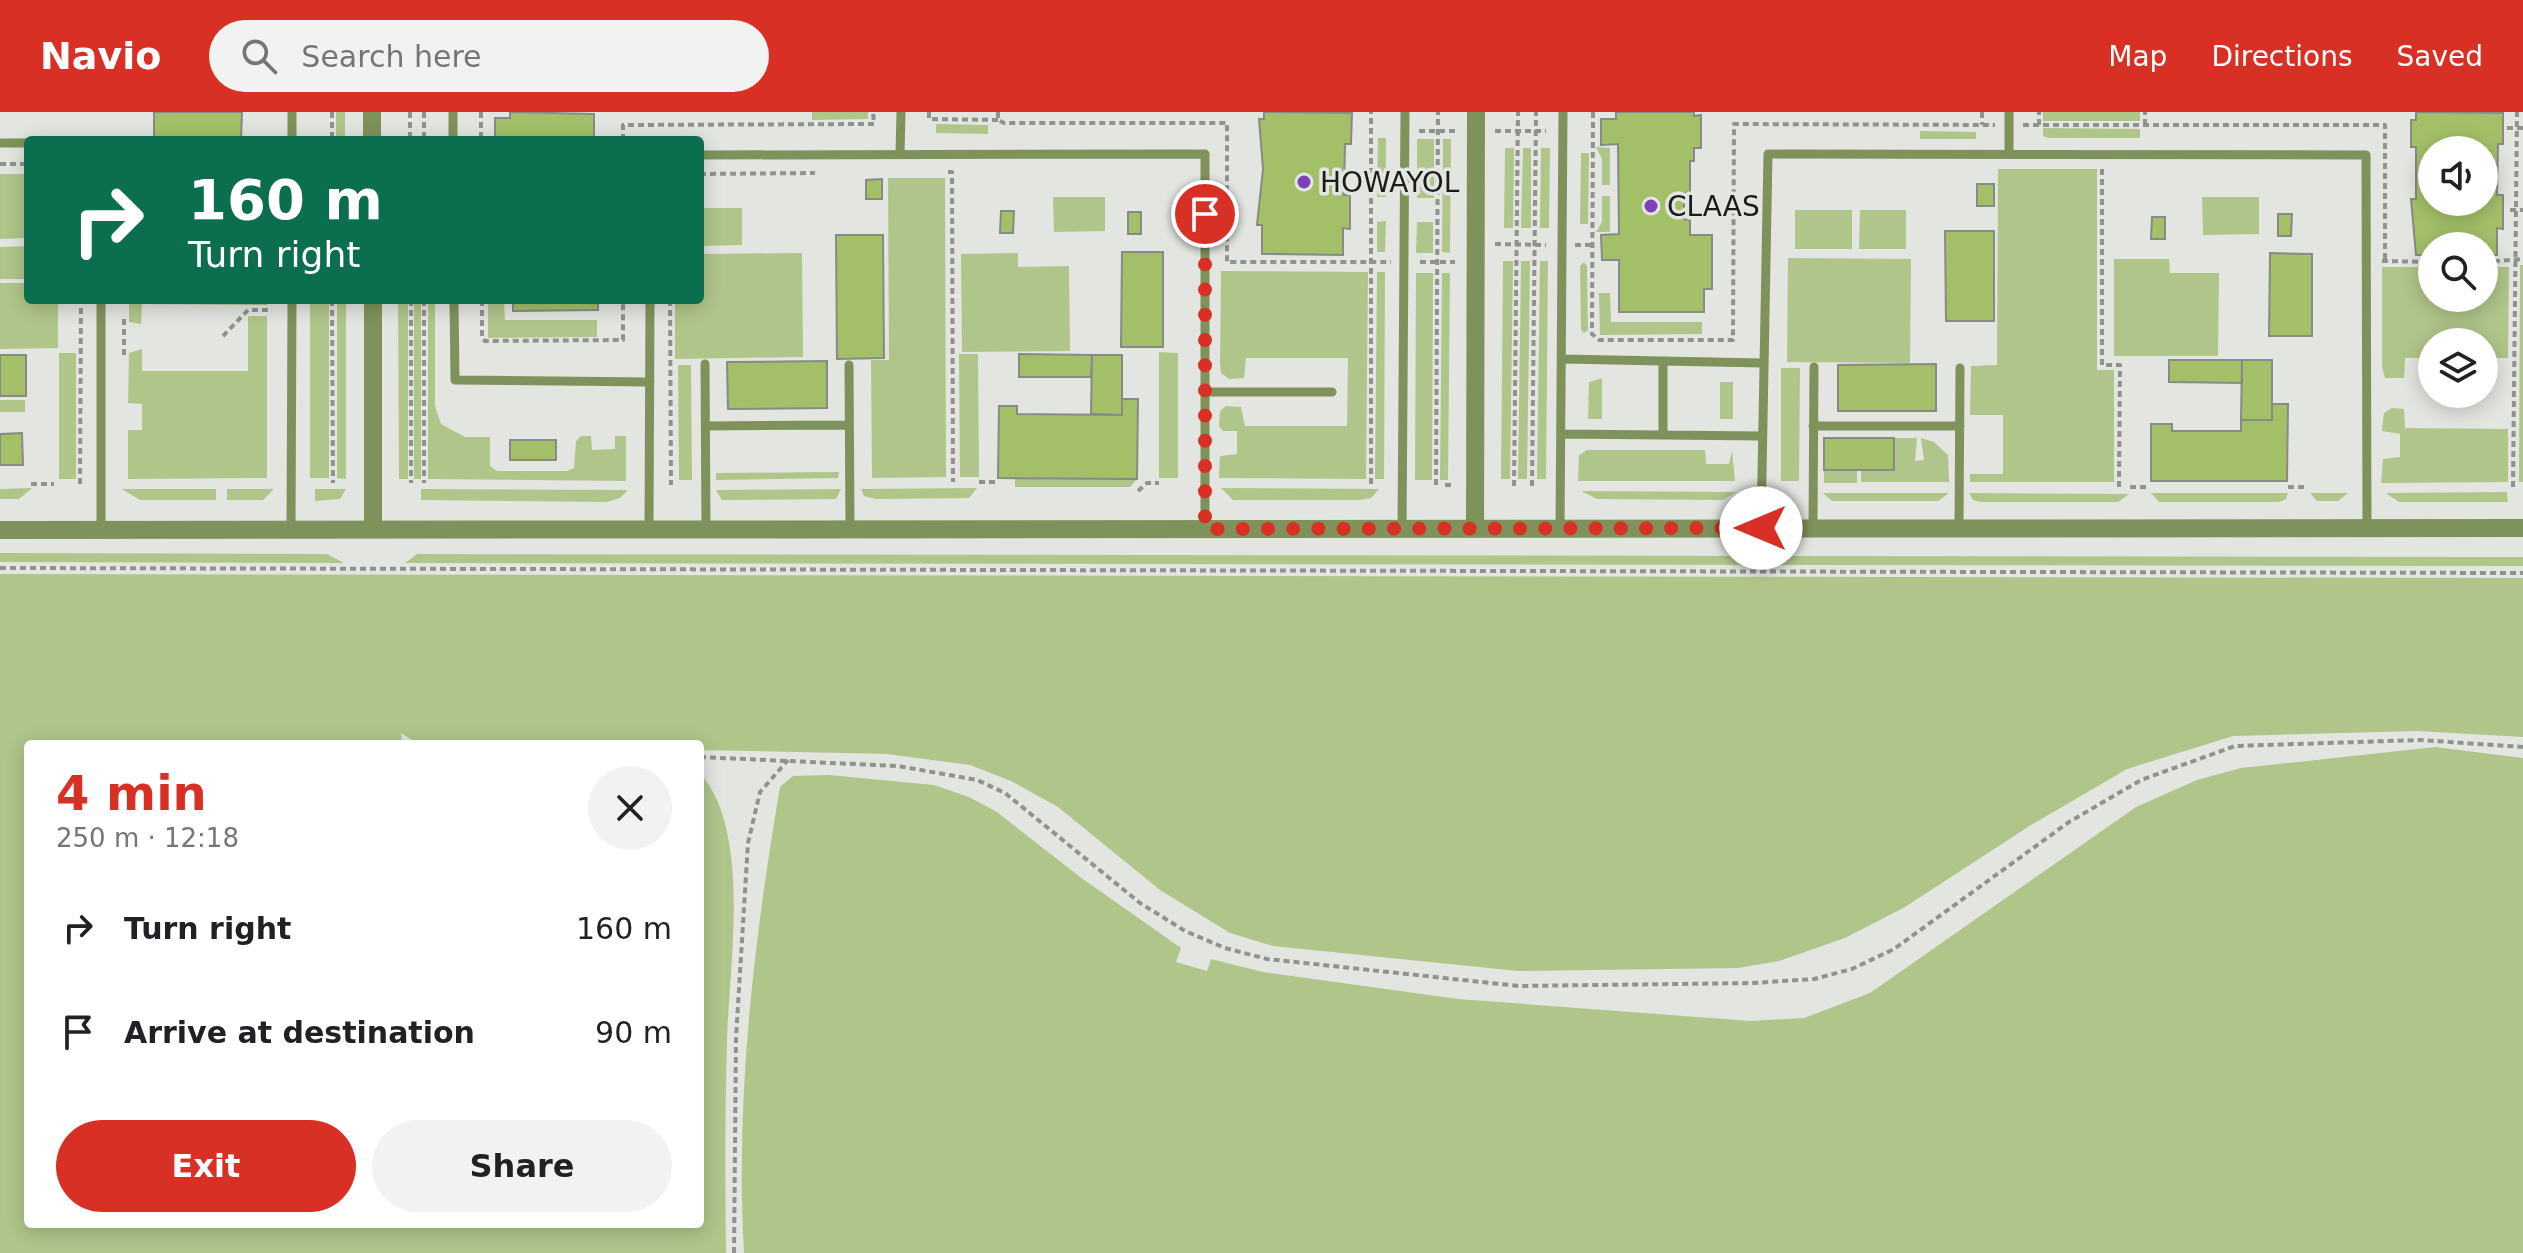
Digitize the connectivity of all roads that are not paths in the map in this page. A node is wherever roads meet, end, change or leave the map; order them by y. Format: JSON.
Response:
{"nodes":[{"id":1,"x":292,"y":112,"type":"edge"},
{"id":2,"x":372,"y":112,"type":"edge"},
{"id":3,"x":453,"y":112,"type":"edge"},
{"id":4,"x":901,"y":112,"type":"edge"},
{"id":5,"x":1405,"y":112,"type":"edge"},
{"id":6,"x":1476,"y":112,"type":"edge"},
{"id":7,"x":1563,"y":112,"type":"edge"},
{"id":8,"x":2009,"y":112,"type":"edge"},
{"id":9,"x":292,"y":136,"type":"edge"},
{"id":10,"x":372,"y":136,"type":"edge"},
{"id":11,"x":453,"y":136,"type":"edge"},
{"id":12,"x":0,"y":143,"type":"edge"},
{"id":13,"x":24,"y":143,"type":"edge"},
{"id":14,"x":2009,"y":154,"type":"junction"},
{"id":15,"x":704,"y":155,"type":"edge"},
{"id":16,"x":900,"y":155,"type":"junction"},
{"id":17,"x":101,"y":304,"type":"edge"},
{"id":18,"x":292,"y":304,"type":"edge"},
{"id":19,"x":373,"y":304,"type":"edge"},
{"id":20,"x":454,"y":304,"type":"edge"},
{"id":21,"x":650,"y":304,"type":"edge"},
{"id":22,"x":1563,"y":359,"type":"junction"},
{"id":23,"x":1663,"y":361,"type":"junction"},
{"id":24,"x":1763,"y":363,"type":"junction"},
{"id":25,"x":705,"y":364,"type":"dead end"},
{"id":26,"x":849,"y":365,"type":"dead end"},
{"id":27,"x":1814,"y":367,"type":"dead end"},
{"id":28,"x":1960,"y":368,"type":"dead end"},
{"id":29,"x":650,"y":382,"type":"junction"},
{"id":30,"x":1205,"y":392,"type":"junction"},
{"id":31,"x":1332,"y":392,"type":"dead end"},
{"id":32,"x":849,"y":425,"type":"junction"},
{"id":33,"x":706,"y":426,"type":"junction"},
{"id":34,"x":1813,"y":426,"type":"junction"},
{"id":35,"x":1960,"y":426,"type":"junction"},
{"id":36,"x":1563,"y":434,"type":"junction"},
{"id":37,"x":1663,"y":435,"type":"junction"},
{"id":38,"x":1762,"y":436,"type":"junction"},
{"id":39,"x":850,"y":528,"type":"junction"},
{"id":40,"x":1761,"y":528,"type":"junction"},
{"id":41,"x":2367,"y":528,"type":"junction"},
{"id":42,"x":2523,"y":528,"type":"edge"},
{"id":43,"x":101,"y":529,"type":"junction"},
{"id":44,"x":373,"y":529,"type":"junction"},
{"id":45,"x":649,"y":529,"type":"junction"},
{"id":46,"x":706,"y":529,"type":"junction"},
{"id":47,"x":1205,"y":529,"type":"junction"},
{"id":48,"x":1402,"y":529,"type":"junction"},
{"id":49,"x":1475,"y":529,"type":"junction"},
{"id":50,"x":1560,"y":529,"type":"junction"},
{"id":51,"x":1813,"y":529,"type":"junction"},
{"id":52,"x":1959,"y":529,"type":"junction"},
{"id":53,"x":0,"y":530,"type":"edge"},
{"id":54,"x":291,"y":530,"type":"junction"}],
"edges":[{"from":1,"to":9,"type":"lane"},
{"from":2,"to":10,"type":"street"},
{"from":3,"to":11,"type":"lane"},
{"from":4,"to":16,"type":"lane"},
{"from":5,"to":48,"type":"lane"},
{"from":6,"to":49,"type":"street"},
{"from":7,"to":22,"type":"lane"},
{"from":8,"to":14,"type":"lane"},
{"from":12,"to":13,"type":"lane"},
{"from":14,"to":24,"type":"lane"},
{"from":14,"to":41,"type":"lane"},
{"from":15,"to":16,"type":"lane"},
{"from":16,"to":30,"type":"lane"},
{"from":17,"to":43,"type":"lane"},
{"from":18,"to":54,"type":"lane"},
{"from":19,"to":44,"type":"street"},
{"from":20,"to":29,"type":"lane"},
{"from":21,"to":29,"type":"lane"},
{"from":22,"to":23,"type":"lane"},
{"from":22,"to":36,"type":"lane"},
{"from":23,"to":24,"type":"lane"},
{"from":23,"to":37,"type":"lane"},
{"from":24,"to":38,"type":"lane"},
{"from":25,"to":33,"type":"lane"},
{"from":26,"to":32,"type":"lane"},
{"from":27,"to":34,"type":"lane"},
{"from":28,"to":35,"type":"lane"},
{"from":29,"to":45,"type":"lane"},
{"from":30,"to":31,"type":"lane"},
{"from":30,"to":47,"type":"lane"},
{"from":32,"to":33,"type":"lane"},
{"from":32,"to":39,"type":"lane"},
{"from":33,"to":46,"type":"lane"},
{"from":34,"to":35,"type":"lane"},
{"from":34,"to":51,"type":"lane"},
{"from":35,"to":52,"type":"lane"},
{"from":36,"to":37,"type":"lane"},
{"from":36,"to":50,"type":"lane"},
{"from":37,"to":38,"type":"lane"},
{"from":38,"to":40,"type":"lane"},
{"from":39,"to":46,"type":"street"},
{"from":39,"to":47,"type":"street"},
{"from":40,"to":50,"type":"street"},
{"from":40,"to":51,"type":"street"},
{"from":41,"to":42,"type":"street"},
{"from":41,"to":52,"type":"street"},
{"from":43,"to":53,"type":"street"},
{"from":43,"to":54,"type":"street"},
{"from":44,"to":45,"type":"street"},
{"from":44,"to":54,"type":"street"},
{"from":45,"to":46,"type":"street"},
{"from":47,"to":48,"type":"street"},
{"from":48,"to":49,"type":"street"},
{"from":49,"to":50,"type":"street"},
{"from":51,"to":52,"type":"street"}]}
